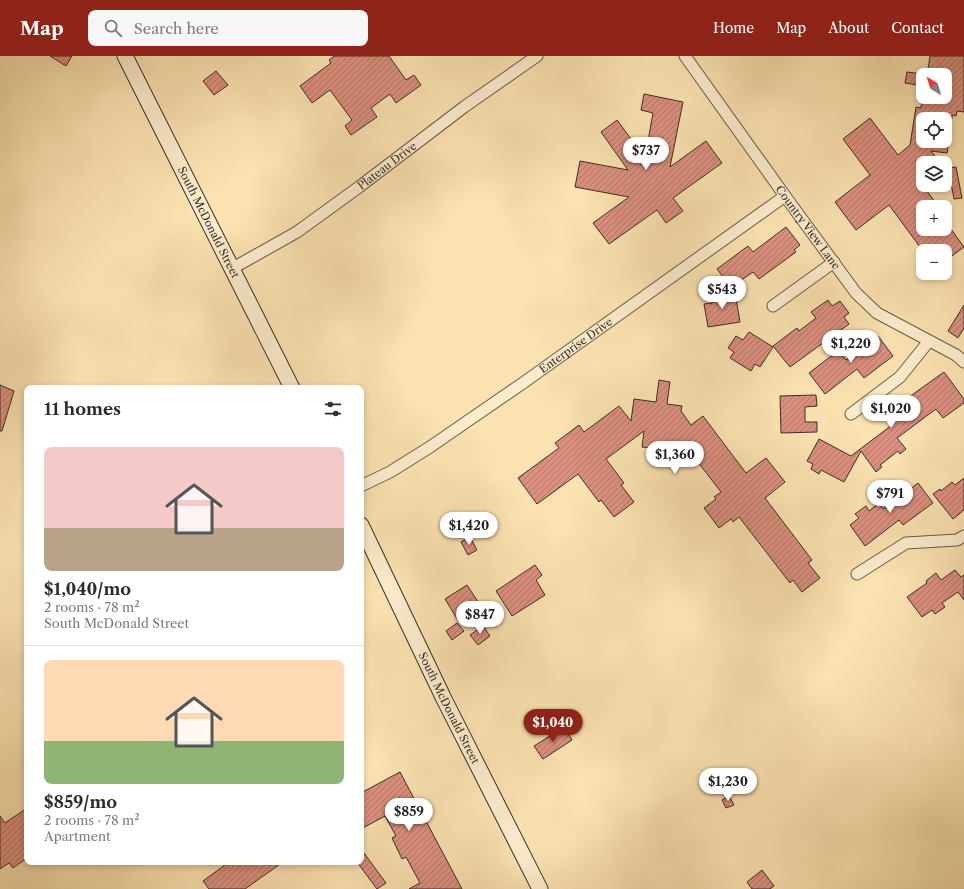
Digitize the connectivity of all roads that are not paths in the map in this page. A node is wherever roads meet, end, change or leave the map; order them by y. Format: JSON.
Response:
{"nodes":[{"id":1,"x":125,"y":56,"type":"edge"},
{"id":2,"x":537,"y":56,"type":"edge"},
{"id":3,"x":685,"y":56,"type":"edge"},
{"id":4,"x":785,"y":196,"type":"junction"},
{"id":5,"x":834,"y":262,"type":"junction"},
{"id":6,"x":232,"y":268,"type":"junction"},
{"id":7,"x":773,"y":306,"type":"dead end"},
{"id":8,"x":928,"y":341,"type":"junction"},
{"id":9,"x":964,"y":362,"type":"edge"},
{"id":10,"x":290,"y":385,"type":"edge"},
{"id":11,"x":851,"y":414,"type":"dead end"},
{"id":12,"x":364,"y":485,"type":"edge"},
{"id":13,"x":364,"y":531,"type":"edge"},
{"id":14,"x":964,"y":536,"type":"edge"},
{"id":15,"x":857,"y":574,"type":"dead end"},
{"id":16,"x":540,"y":889,"type":"edge"}],
"edges":[{"from":1,"to":6,"type":"main road","name":"South McDonald Street"},
{"from":2,"to":6,"type":"street","name":"Plateau Drive"},
{"from":3,"to":4,"type":"street","name":"Country View Lane"},
{"from":4,"to":5,"type":"street","name":"Country View Lane"},
{"from":4,"to":12,"type":"street","name":"Enterprise Drive"},
{"from":5,"to":7,"type":"street"},
{"from":5,"to":8,"type":"street","name":"Country View Lane"},
{"from":6,"to":10,"type":"main road","name":"South McDonald Street"},
{"from":8,"to":9,"type":"street","name":"Country View Lane"},
{"from":8,"to":11,"type":"street"},
{"from":13,"to":16,"type":"main road","name":"South McDonald Street"},
{"from":14,"to":15,"type":"street"}]}
